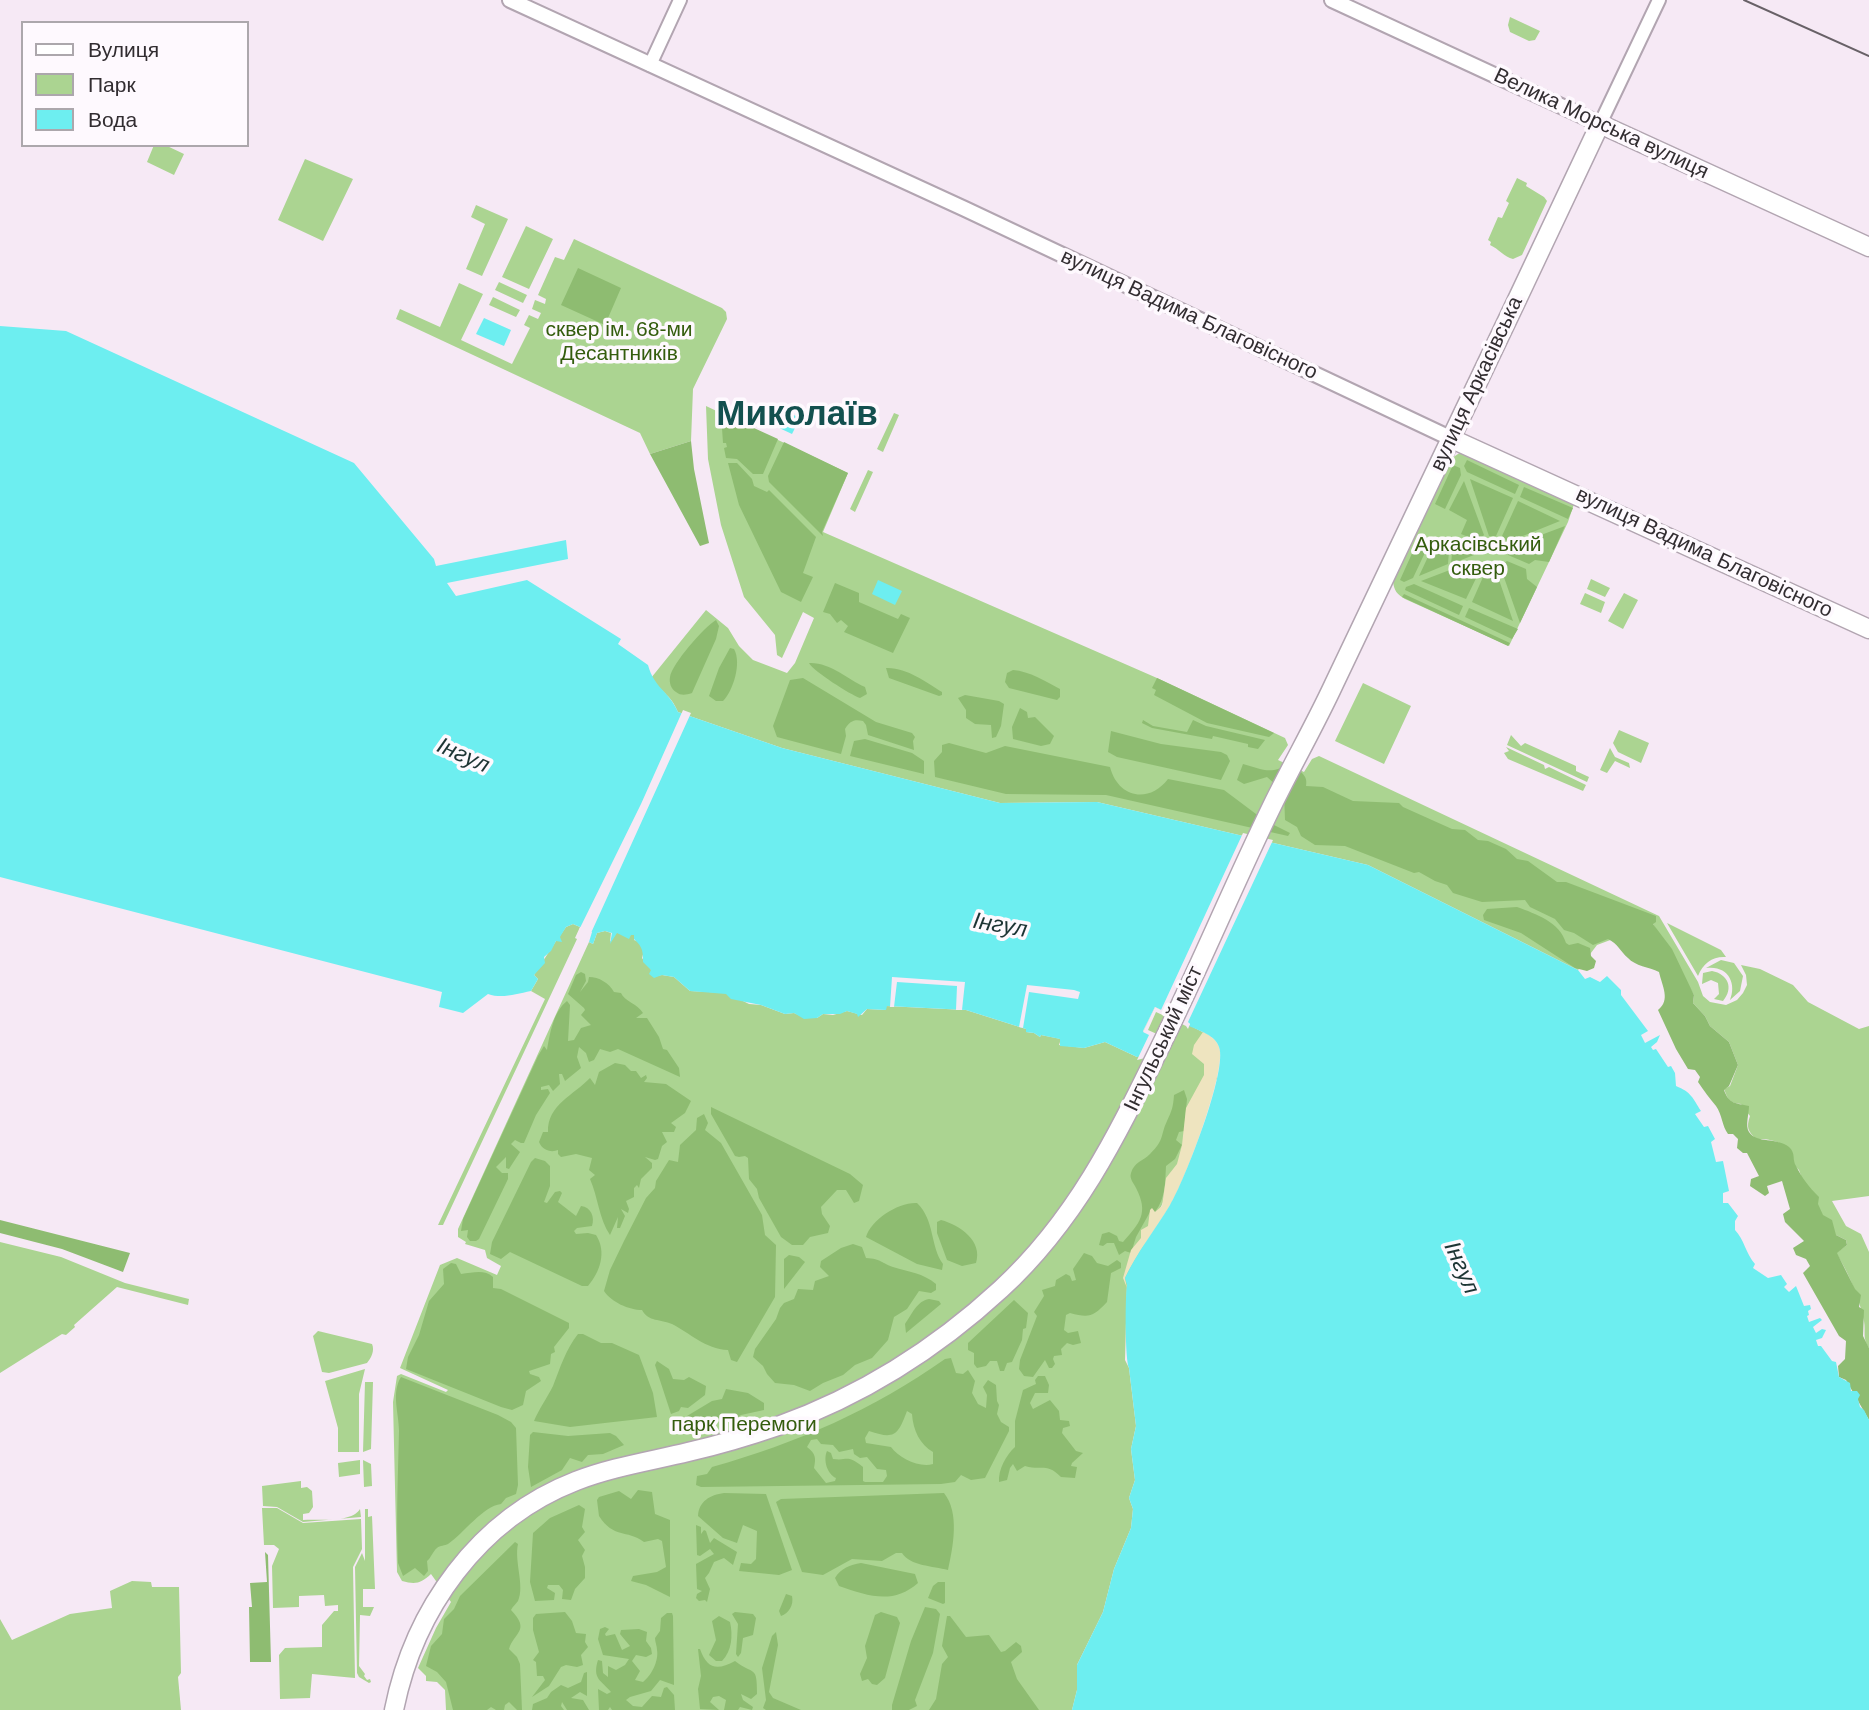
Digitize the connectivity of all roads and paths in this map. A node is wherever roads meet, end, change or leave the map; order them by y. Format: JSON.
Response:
{"nodes":[{"id":1,"x":510,"y":0,"type":"edge"},
{"id":2,"x":680,"y":0,"type":"edge"},
{"id":3,"x":1332,"y":0,"type":"edge"},
{"id":4,"x":1659,"y":0,"type":"edge"},
{"id":5,"x":650,"y":65,"type":"junction"},
{"id":6,"x":1600,"y":124,"type":"junction"},
{"id":7,"x":1869,"y":247,"type":"edge"},
{"id":8,"x":1450,"y":438,"type":"junction"},
{"id":9,"x":1869,"y":629,"type":"edge"},
{"id":10,"x":1292,"y":766,"type":"joint"},
{"id":11,"x":394,"y":1710,"type":"edge"}],
"edges":[{"from":1,"to":5,"type":"main road","name":"вулиця Вадима Благовісного"},
{"from":2,"to":5,"type":"main road"},
{"from":3,"to":6,"type":"main road","name":"Велика Морська вулиця"},
{"from":4,"to":6,"type":"main road","name":"вулиця Аркасівська"},
{"from":5,"to":8,"type":"main road","name":"вулиця Вадима Благовісного"},
{"from":6,"to":7,"type":"highway","name":"Велика Морська вулиця"},
{"from":6,"to":8,"type":"highway","name":"вулиця Аркасівська"},
{"from":8,"to":9,"type":"highway","name":"вулиця Вадима Благовісного"},
{"from":8,"to":10,"type":"highway","name":"вулиця Аркасівська"},
{"from":10,"to":11,"type":"highway","name":"Інгульський міст"}]}
